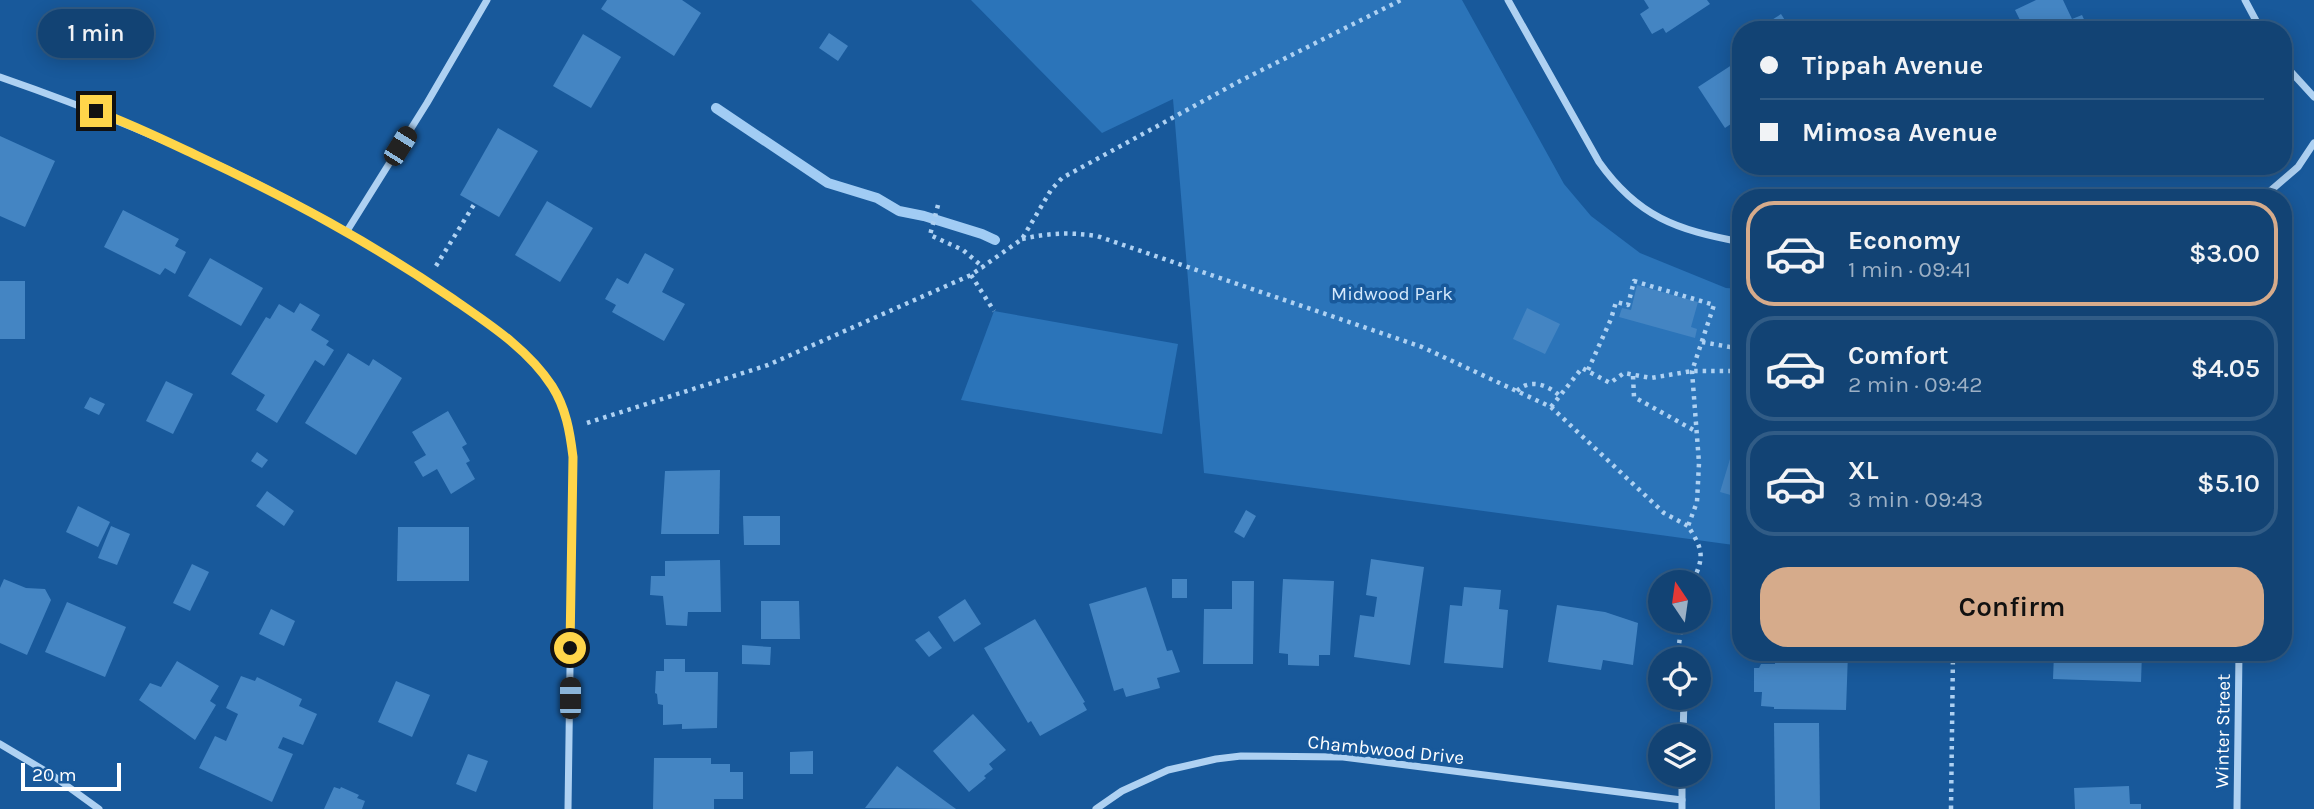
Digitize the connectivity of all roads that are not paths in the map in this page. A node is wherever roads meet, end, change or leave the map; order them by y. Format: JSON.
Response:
{"nodes":[{"id":1,"x":487,"y":0,"type":"edge"},
{"id":2,"x":1508,"y":0,"type":"edge"},
{"id":3,"x":2245,"y":0,"type":"edge"},
{"id":4,"x":2256,"y":21,"type":"edge"},
{"id":5,"x":2292,"y":73,"type":"edge"},
{"id":6,"x":0,"y":77,"type":"edge"},
{"id":7,"x":2314,"y":97,"type":"edge"},
{"id":8,"x":2314,"y":143,"type":"edge"},
{"id":9,"x":2292,"y":172,"type":"edge"},
{"id":10,"x":2289,"y":175,"type":"edge"},
{"id":11,"x":2272,"y":189,"type":"edge"},
{"id":12,"x":348,"y":230,"type":"junction"},
{"id":13,"x":1732,"y":240,"type":"edge"},
{"id":14,"x":2239,"y":661,"type":"edge"},
{"id":15,"x":0,"y":744,"type":"edge"},
{"id":16,"x":1682,"y":787,"type":"edge"},
{"id":17,"x":1682,"y":805,"type":"edge"},
{"id":18,"x":99,"y":809,"type":"edge"},
{"id":19,"x":568,"y":809,"type":"edge"},
{"id":20,"x":1097,"y":809,"type":"edge"},
{"id":21,"x":2237,"y":809,"type":"edge"}],
"edges":[{"from":1,"to":12,"type":"street"},
{"from":2,"to":13,"type":"street"},
{"from":3,"to":4,"type":"street"},
{"from":5,"to":7,"type":"street"},
{"from":6,"to":12,"type":"street"},
{"from":8,"to":9,"type":"street"},
{"from":10,"to":11,"type":"street"},
{"from":12,"to":19,"type":"street"},
{"from":14,"to":21,"type":"street","name":"Winter Street"},
{"from":15,"to":18,"type":"street"},
{"from":16,"to":17,"type":"street","name":"Chambwood Drive"},
{"from":17,"to":20,"type":"street","name":"Chambwood Drive"}]}
